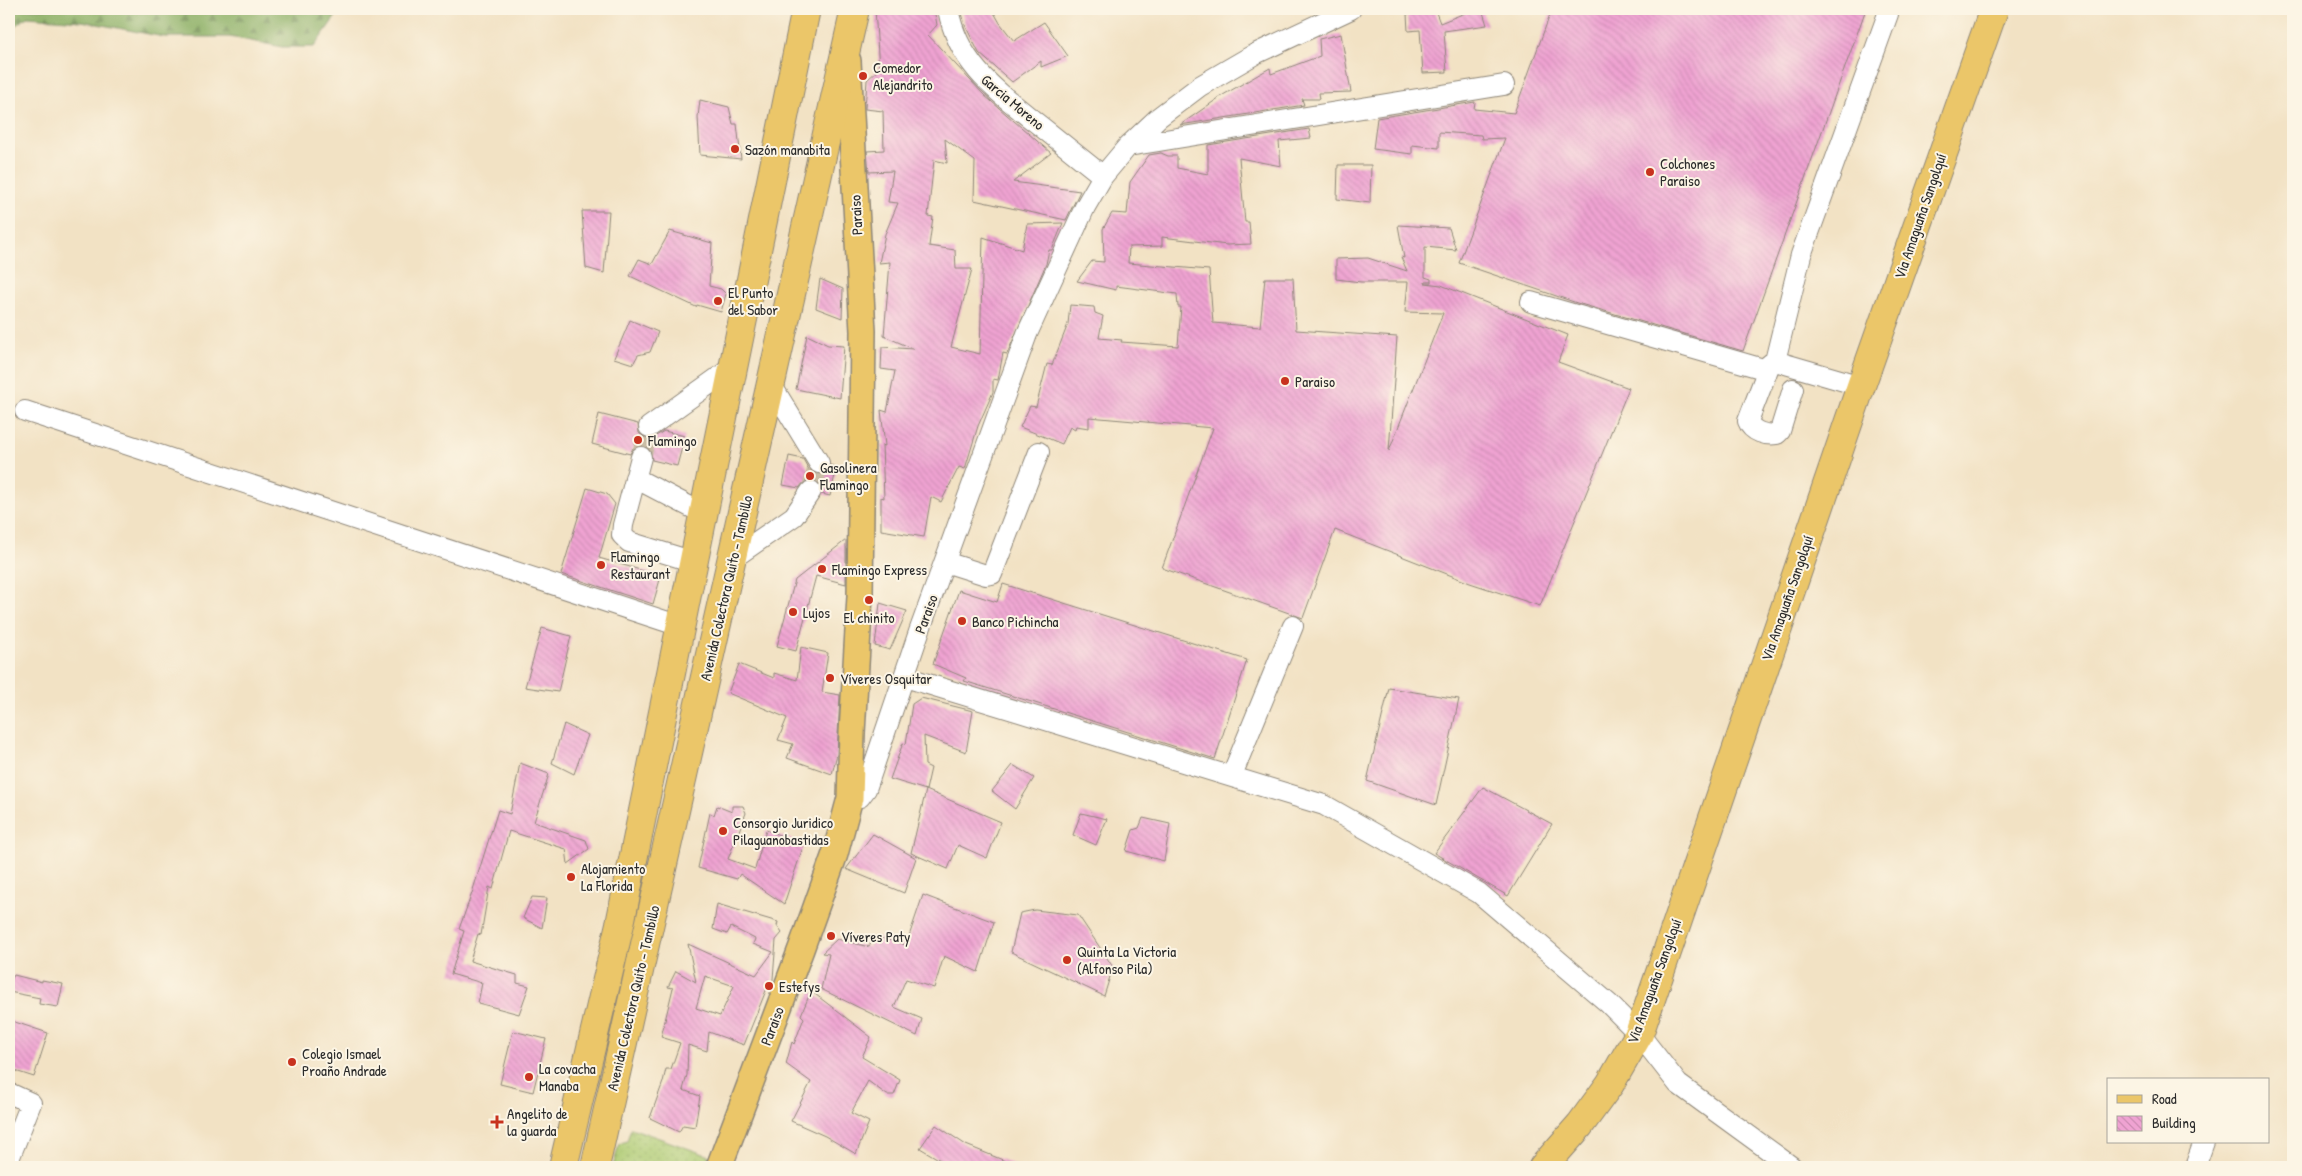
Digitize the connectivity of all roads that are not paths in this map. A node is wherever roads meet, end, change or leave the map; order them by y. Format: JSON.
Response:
{"nodes":[{"id":1,"x":806,"y":9,"type":"edge"},
{"id":2,"x":855,"y":9,"type":"edge"},
{"id":3,"x":948,"y":9,"type":"edge"},
{"id":4,"x":1351,"y":9,"type":"edge"},
{"id":5,"x":1994,"y":9,"type":"edge"},
{"id":6,"x":1888,"y":14,"type":"dead end"},
{"id":7,"x":847,"y":51,"type":"junction"},
{"id":8,"x":1504,"y":85,"type":"dead end"},
{"id":9,"x":1128,"y":146,"type":"junction"},
{"id":10,"x":1103,"y":176,"type":"junction"},
{"id":11,"x":1531,"y":302,"type":"dead end"},
{"id":12,"x":1771,"y":366,"type":"junction"},
{"id":13,"x":733,"y":367,"type":"junction"},
{"id":14,"x":772,"y":386,"type":"junction"},
{"id":15,"x":1861,"y":386,"type":"junction"},
{"id":16,"x":1793,"y":389,"type":"dead end"},
{"id":17,"x":25,"y":411,"type":"dead end"},
{"id":18,"x":649,"y":427,"type":"tunnel mouth"},
{"id":19,"x":1039,"y":452,"type":"dead end"},
{"id":20,"x":641,"y":457,"type":"tunnel mouth"},
{"id":21,"x":819,"y":463,"type":"dead end"},
{"id":22,"x":635,"y":478,"type":"junction"},
{"id":23,"x":810,"y":491,"type":"tunnel mouth"},
{"id":24,"x":704,"y":514,"type":"junction"},
{"id":25,"x":732,"y":559,"type":"junction"},
{"id":26,"x":694,"y":562,"type":"junction"},
{"id":27,"x":945,"y":562,"type":"junction"},
{"id":28,"x":680,"y":626,"type":"junction"},
{"id":29,"x":1293,"y":626,"type":"dead end"},
{"id":30,"x":905,"y":677,"type":"junction"},
{"id":31,"x":1232,"y":775,"type":"junction"},
{"id":32,"x":850,"y":798,"type":"junction"},
{"id":33,"x":1639,"y":1034,"type":"junction"},
{"id":34,"x":9,"y":1093,"type":"edge"},
{"id":35,"x":2203,"y":1144,"type":"edge"},
{"id":36,"x":9,"y":1159,"type":"edge"},
{"id":37,"x":563,"y":1167,"type":"edge"},
{"id":38,"x":595,"y":1167,"type":"edge"},
{"id":39,"x":719,"y":1167,"type":"edge"},
{"id":40,"x":1543,"y":1167,"type":"edge"},
{"id":41,"x":1792,"y":1167,"type":"edge"},
{"id":42,"x":2195,"y":1167,"type":"edge"}],
"edges":[{"from":1,"to":13,"type":"highway","name":"Avenida Colectora Quito - Tambillo"},
{"from":2,"to":7,"type":"highway","name":"Avenida Colectora Quito - Tambillo"},
{"from":3,"to":10,"type":"street","name":"Garcia Moreno"},
{"from":4,"to":9,"type":"street","name":"Paraiso"},
{"from":5,"to":15,"type":"highway","name":"Via Amaguaña Sangolquí"},
{"from":6,"to":12,"type":"street"},
{"from":7,"to":14,"type":"highway","name":"Avenida Colectora Quito - Tambillo"},
{"from":7,"to":32,"type":"main road","name":"Paraiso"},
{"from":8,"to":9,"type":"street"},
{"from":9,"to":10,"type":"street","name":"Paraiso"},
{"from":10,"to":27,"type":"street","name":"Paraiso"},
{"from":11,"to":12,"type":"street"},
{"from":12,"to":15,"type":"street"},
{"from":12,"to":16,"type":"street"},
{"from":13,"to":18,"type":"street"},
{"from":13,"to":24,"type":"highway","name":"Avenida Colectora Quito - Tambillo"},
{"from":14,"to":21,"type":"street"},
{"from":14,"to":25,"type":"highway","name":"Avenida Colectora Quito - Tambillo"},
{"from":15,"to":33,"type":"highway","name":"Via Amaguaña Sangolquí"},
{"from":17,"to":28,"type":"street"},
{"from":19,"to":27,"type":"street"},
{"from":20,"to":22,"type":"street"},
{"from":22,"to":24,"type":"street"},
{"from":22,"to":26,"type":"street"},
{"from":23,"to":25,"type":"street"},
{"from":24,"to":26,"type":"highway","name":"Avenida Colectora Quito - Tambillo"},
{"from":25,"to":38,"type":"highway","name":"Avenida Colectora Quito - Tambillo"},
{"from":26,"to":28,"type":"highway","name":"Avenida Colectora Quito - Tambillo"},
{"from":27,"to":30,"type":"street","name":"Paraiso"},
{"from":28,"to":37,"type":"highway","name":"Avenida Colectora Quito - Tambillo"},
{"from":29,"to":31,"type":"street"},
{"from":30,"to":31,"type":"street"},
{"from":30,"to":32,"type":"street","name":"Paraiso"},
{"from":31,"to":33,"type":"street"},
{"from":32,"to":39,"type":"main road","name":"Paraiso"},
{"from":33,"to":40,"type":"highway","name":"Via Amaguaña Sangolquí"},
{"from":33,"to":41,"type":"street"},
{"from":34,"to":36,"type":"street"},
{"from":35,"to":42,"type":"street"}]}
